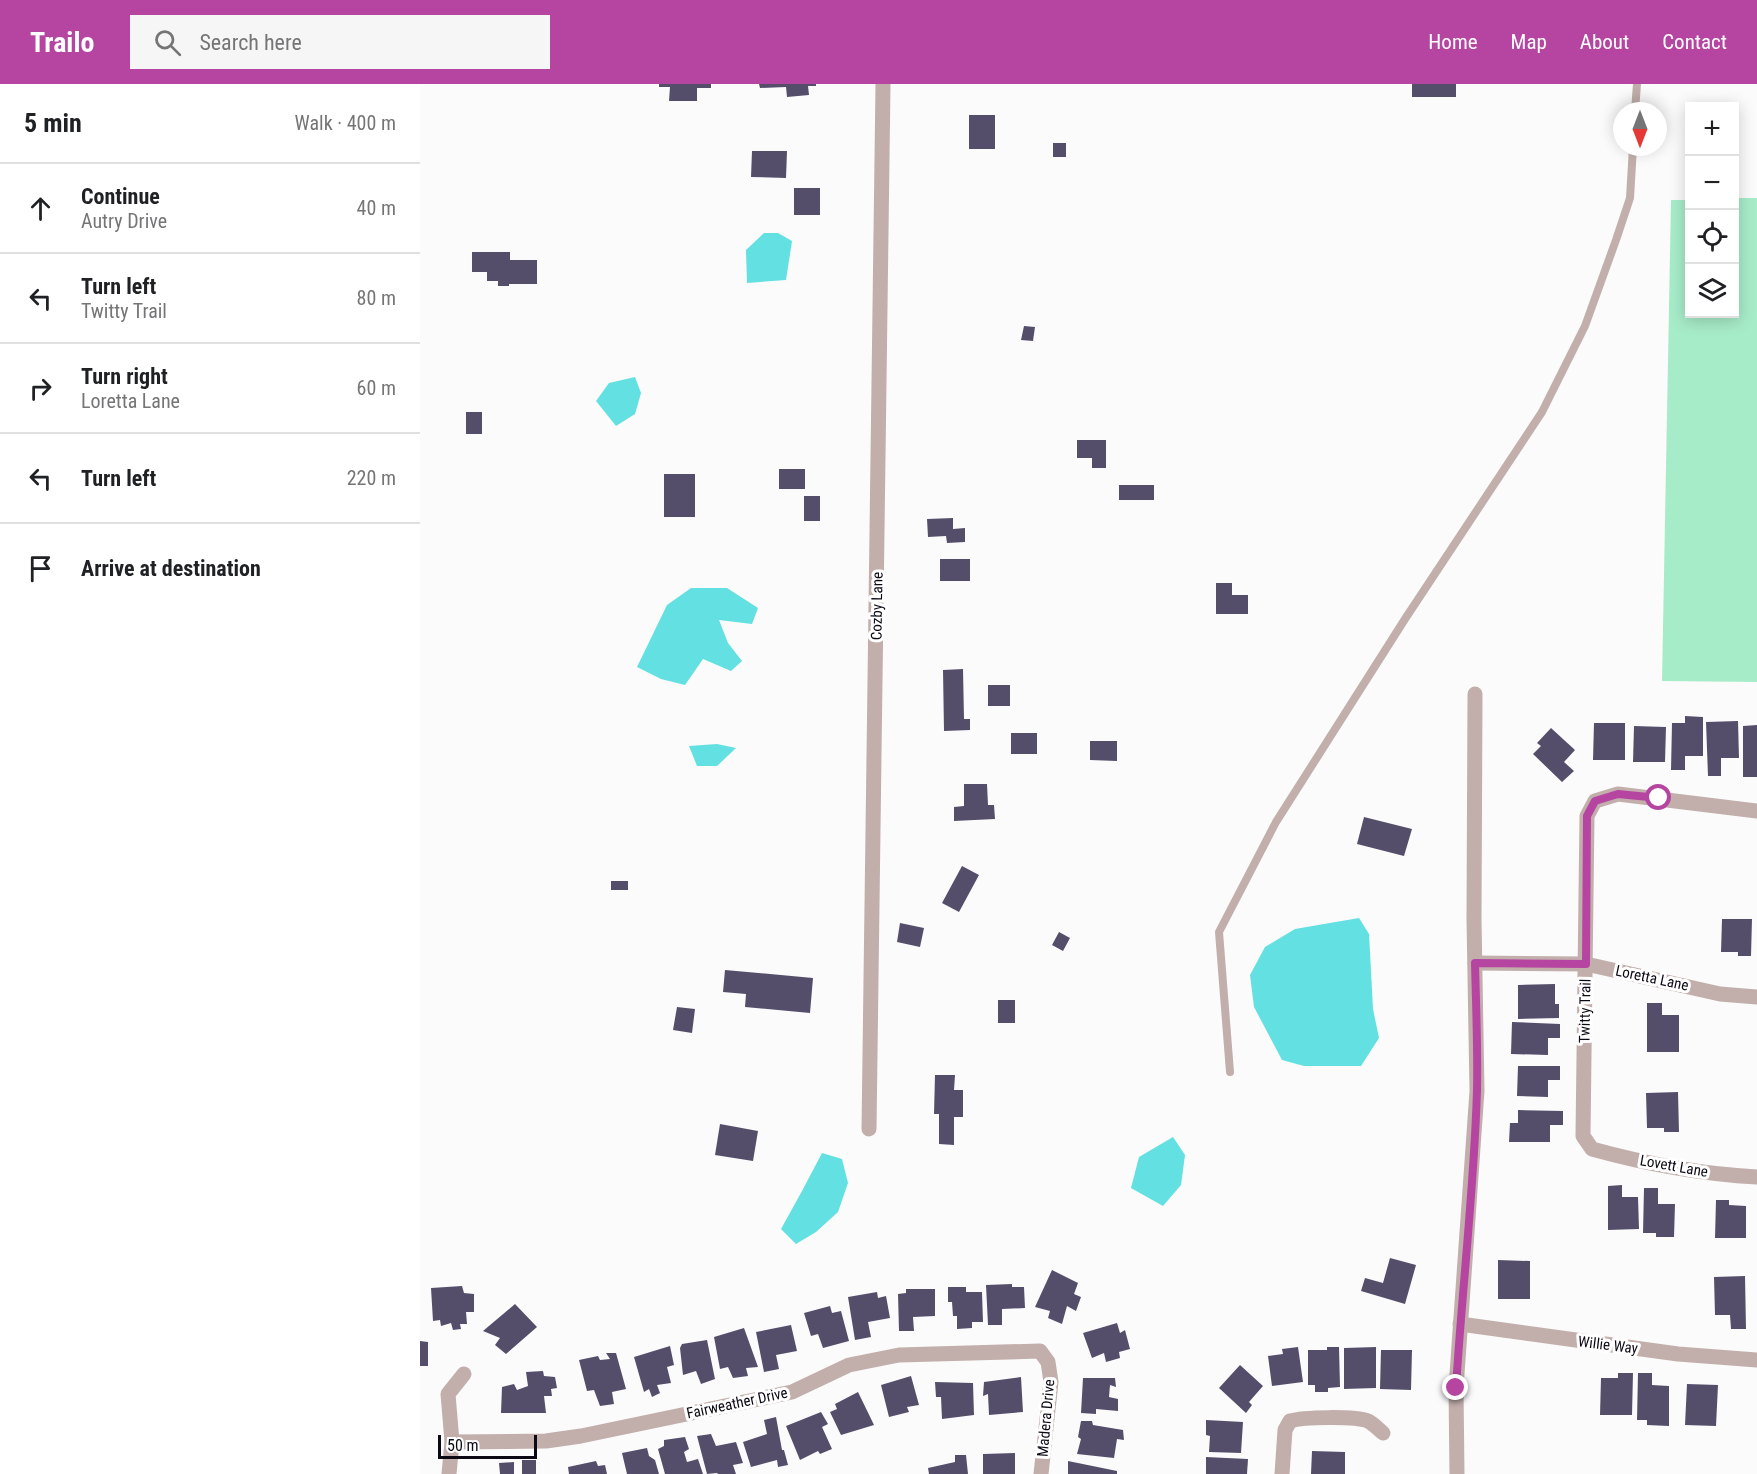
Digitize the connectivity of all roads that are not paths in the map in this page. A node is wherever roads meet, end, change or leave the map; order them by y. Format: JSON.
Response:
{"nodes":[{"id":1,"x":883,"y":84,"type":"edge"},
{"id":2,"x":1637,"y":84,"type":"edge"},
{"id":3,"x":1636,"y":102,"type":"edge"},
{"id":4,"x":1632,"y":156,"type":"edge"},
{"id":5,"x":1475,"y":694,"type":"dead end"},
{"id":6,"x":1757,"y":811,"type":"edge"},
{"id":7,"x":1475,"y":963,"type":"junction"},
{"id":8,"x":1586,"y":964,"type":"junction"},
{"id":9,"x":1757,"y":997,"type":"edge"},
{"id":10,"x":1230,"y":1072,"type":"dead end"},
{"id":11,"x":869,"y":1129,"type":"dead end"},
{"id":12,"x":1592,"y":1149,"type":"joint"},
{"id":13,"x":1757,"y":1177,"type":"edge"},
{"id":14,"x":1460,"y":1324,"type":"junction"},
{"id":15,"x":1757,"y":1360,"type":"edge"},
{"id":16,"x":1048,"y":1362,"type":"joint"},
{"id":17,"x":464,"y":1374,"type":"dead end"},
{"id":18,"x":1383,"y":1433,"type":"dead end"},
{"id":19,"x":452,"y":1442,"type":"junction"},
{"id":20,"x":449,"y":1474,"type":"edge"},
{"id":21,"x":1041,"y":1474,"type":"edge"},
{"id":22,"x":1282,"y":1474,"type":"edge"},
{"id":23,"x":1457,"y":1474,"type":"edge"}],
"edges":[{"from":1,"to":11,"type":"street","name":"Cozby Lane"},
{"from":2,"to":3,"type":"lane"},
{"from":4,"to":10,"type":"lane"},
{"from":5,"to":7,"type":"street"},
{"from":6,"to":8,"type":"street","name":"Twitty Trail"},
{"from":7,"to":8,"type":"street","name":"Loretta Lane"},
{"from":7,"to":14,"type":"street"},
{"from":8,"to":9,"type":"street","name":"Loretta Lane"},
{"from":8,"to":12,"type":"street","name":"Twitty Trail"},
{"from":12,"to":13,"type":"street","name":"Lovett Lane"},
{"from":14,"to":15,"type":"street","name":"Willie Way"},
{"from":14,"to":23,"type":"street"},
{"from":16,"to":19,"type":"street","name":"Fairweather Drive"},
{"from":16,"to":21,"type":"street","name":"Madera Drive"},
{"from":17,"to":19,"type":"street"},
{"from":18,"to":22,"type":"street"},
{"from":19,"to":20,"type":"street"}]}
